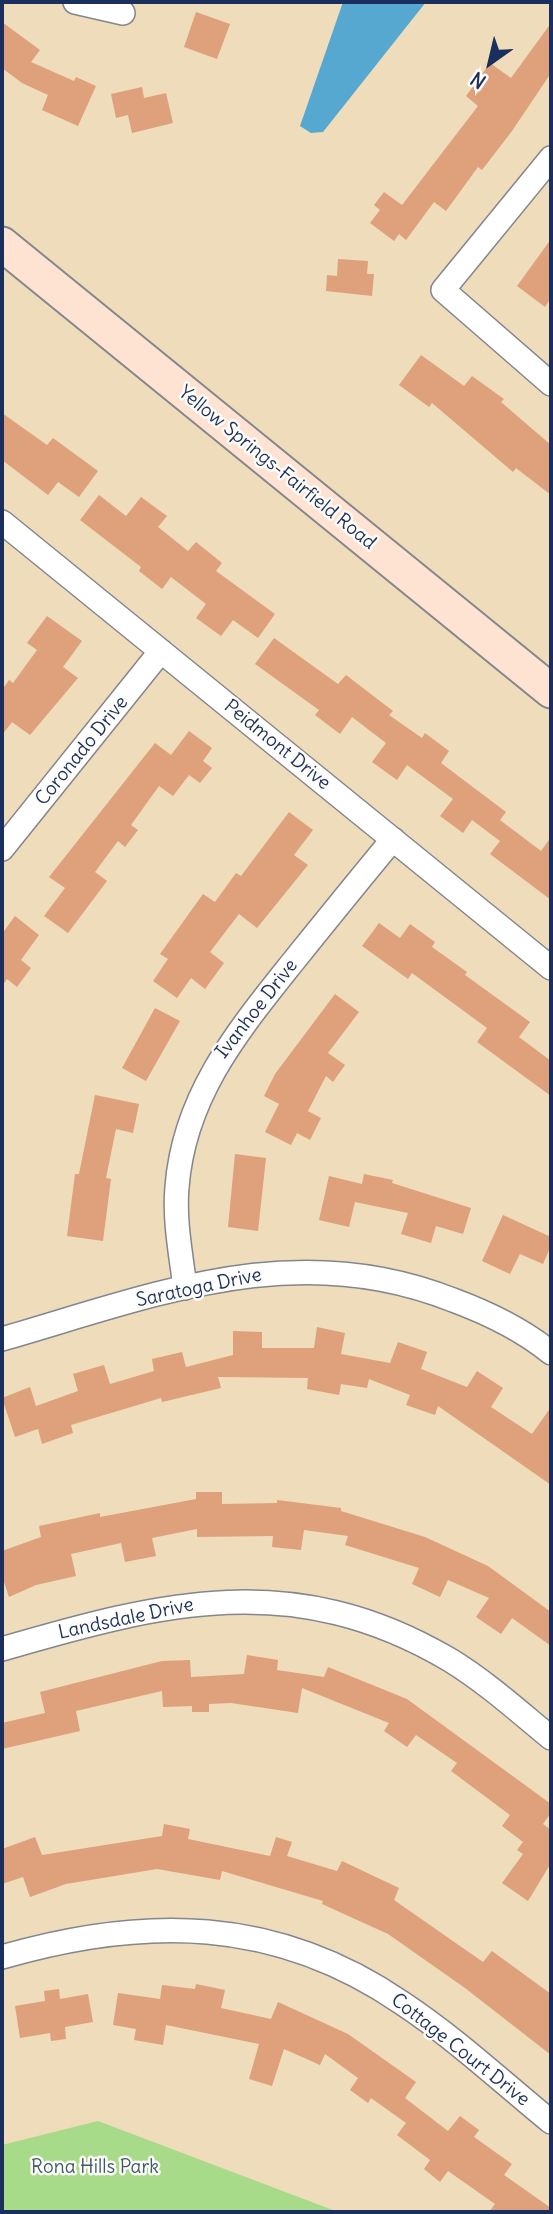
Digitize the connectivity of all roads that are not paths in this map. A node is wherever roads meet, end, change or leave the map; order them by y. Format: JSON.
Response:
{"nodes":[{"id":1,"x":75,"y":2,"type":"edge"},
{"id":2,"x":123,"y":13,"type":"dead end"},
{"id":3,"x":551,"y":158,"type":"edge"},
{"id":4,"x":2,"y":244,"type":"edge"},
{"id":5,"x":551,"y":384,"type":"edge"},
{"id":6,"x":2,"y":522,"type":"edge"},
{"id":7,"x":161,"y":651,"type":"junction"},
{"id":8,"x":551,"y":691,"type":"edge"},
{"id":9,"x":393,"y":839,"type":"junction"},
{"id":10,"x":2,"y":849,"type":"edge"},
{"id":11,"x":551,"y":968,"type":"edge"},
{"id":12,"x":185,"y":1288,"type":"junction"},
{"id":13,"x":2,"y":1339,"type":"edge"},
{"id":14,"x":551,"y":1353,"type":"edge"},
{"id":15,"x":2,"y":1649,"type":"edge"},
{"id":16,"x":551,"y":1738,"type":"edge"},
{"id":17,"x":2,"y":1956,"type":"edge"},
{"id":18,"x":551,"y":2122,"type":"edge"}],
"edges":[{"from":1,"to":2,"type":"street"},
{"from":3,"to":5,"type":"street"},
{"from":4,"to":8,"type":"main road","name":"Yellow Springs-Fairfield Road"},
{"from":6,"to":7,"type":"street","name":"Peidmont Drive"},
{"from":7,"to":9,"type":"street","name":"Peidmont Drive"},
{"from":7,"to":10,"type":"street","name":"Coronado Drive"},
{"from":9,"to":11,"type":"street","name":"Peidmont Drive"},
{"from":9,"to":12,"type":"street","name":"Ivanhoe Drive"},
{"from":12,"to":13,"type":"street","name":"Saratoga Drive"},
{"from":12,"to":14,"type":"street","name":"Saratoga Drive"},
{"from":15,"to":16,"type":"street","name":"Landsdale Drive"},
{"from":17,"to":18,"type":"street","name":"Cottage Court Drive"}]}
